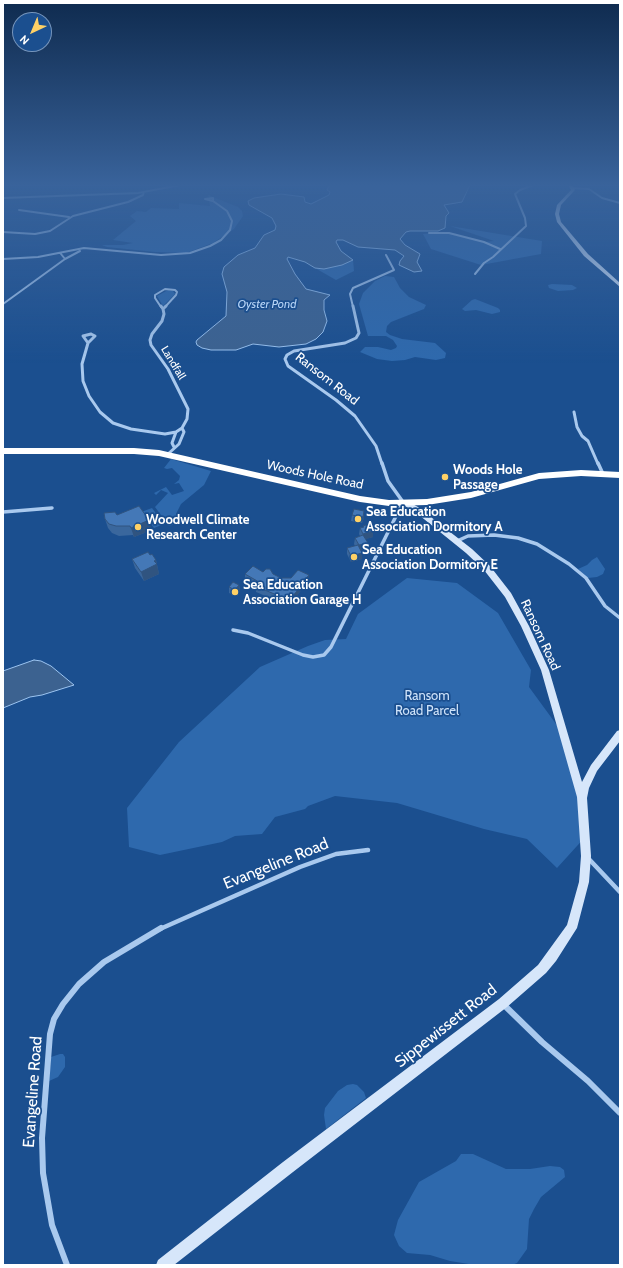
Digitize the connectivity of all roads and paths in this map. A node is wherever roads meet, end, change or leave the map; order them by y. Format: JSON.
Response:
{"nodes":[{"id":1,"x":213,"y":244,"type":"edge"},
{"id":2,"x":489,"y":244,"type":"edge"},
{"id":3,"x":505,"y":244,"type":"edge"},
{"id":4,"x":577,"y":244,"type":"edge"},
{"id":5,"x":84,"y":248,"type":"junction"},
{"id":6,"x":500,"y":249,"type":"junction"},
{"id":7,"x":61,"y":254,"type":"junction"},
{"id":8,"x":386,"y":255,"type":"dead end"},
{"id":9,"x":3,"y":259,"type":"edge"},
{"id":10,"x":65,"y":259,"type":"junction"},
{"id":11,"x":475,"y":274,"type":"dead end"},
{"id":12,"x":620,"y":286,"type":"edge"},
{"id":13,"x":3,"y":304,"type":"edge"},
{"id":14,"x":163,"y":309,"type":"junction"},
{"id":15,"x":88,"y":343,"type":"dead end"},
{"id":16,"x":574,"y":412,"type":"dead end"},
{"id":17,"x":182,"y":428,"type":"junction"},
{"id":18,"x":176,"y":432,"type":"junction"},
{"id":19,"x":171,"y":451,"type":"junction"},
{"id":20,"x":3,"y":452,"type":"edge"},
{"id":21,"x":603,"y":474,"type":"junction"},
{"id":22,"x":620,"y":475,"type":"edge"},
{"id":23,"x":402,"y":502,"type":"junction"},
{"id":24,"x":52,"y":508,"type":"dead end"},
{"id":25,"x":3,"y":512,"type":"edge"},
{"id":26,"x":457,"y":541,"type":"junction"},
{"id":27,"x":620,"y":618,"type":"edge"},
{"id":28,"x":233,"y":630,"type":"dead end"},
{"id":29,"x":620,"y":734,"type":"edge"},
{"id":30,"x":582,"y":798,"type":"junction"},
{"id":31,"x":368,"y":850,"type":"dead end"},
{"id":32,"x":586,"y":856,"type":"junction"},
{"id":33,"x":620,"y":892,"type":"edge"},
{"id":34,"x":503,"y":1003,"type":"junction"},
{"id":35,"x":620,"y":1113,"type":"edge"},
{"id":36,"x":66,"y":1265,"type":"edge"},
{"id":37,"x":163,"y":1265,"type":"edge"}],
"edges":[{"from":1,"to":5,"type":"street"},
{"from":2,"to":6,"type":"street"},
{"from":3,"to":6,"type":"street"},
{"from":4,"to":12,"type":"main road"},
{"from":5,"to":7,"type":"street"},
{"from":5,"to":10,"type":"street"},
{"from":6,"to":11,"type":"street"},
{"from":7,"to":9,"type":"street"},
{"from":7,"to":10,"type":"street"},
{"from":8,"to":23,"type":"street","name":"Ransom Road"},
{"from":10,"to":13,"type":"street"},
{"from":14,"to":14,"type":"street","name":"Landfall"},
{"from":14,"to":17,"type":"street","name":"Landfall"},
{"from":15,"to":18,"type":"street"},
{"from":16,"to":21,"type":"street"},
{"from":17,"to":18,"type":"street"},
{"from":17,"to":19,"type":"street","name":"Landfall"},
{"from":18,"to":19,"type":"street"},
{"from":19,"to":20,"type":"highway","name":"Woods Hole Road"},
{"from":19,"to":23,"type":"highway","name":"Woods Hole Road"},
{"from":21,"to":22,"type":"highway","name":"Woods Hole Road"},
{"from":21,"to":23,"type":"highway","name":"Woods Hole Road"},
{"from":23,"to":26,"type":"main road","name":"Ransom Road"},
{"from":23,"to":28,"type":"street"},
{"from":24,"to":25,"type":"street"},
{"from":26,"to":27,"type":"street"},
{"from":26,"to":30,"type":"main road","name":"Ransom Road"},
{"from":29,"to":30,"type":"main road","name":"Sippewissett Road"},
{"from":30,"to":32,"type":"main road","name":"Sippewissett Road"},
{"from":31,"to":36,"type":"street","name":"Evangeline Road"},
{"from":32,"to":33,"type":"street"},
{"from":32,"to":34,"type":"main road","name":"Sippewissett Road"},
{"from":34,"to":35,"type":"street"},
{"from":34,"to":37,"type":"main road","name":"Sippewissett Road"}]}
